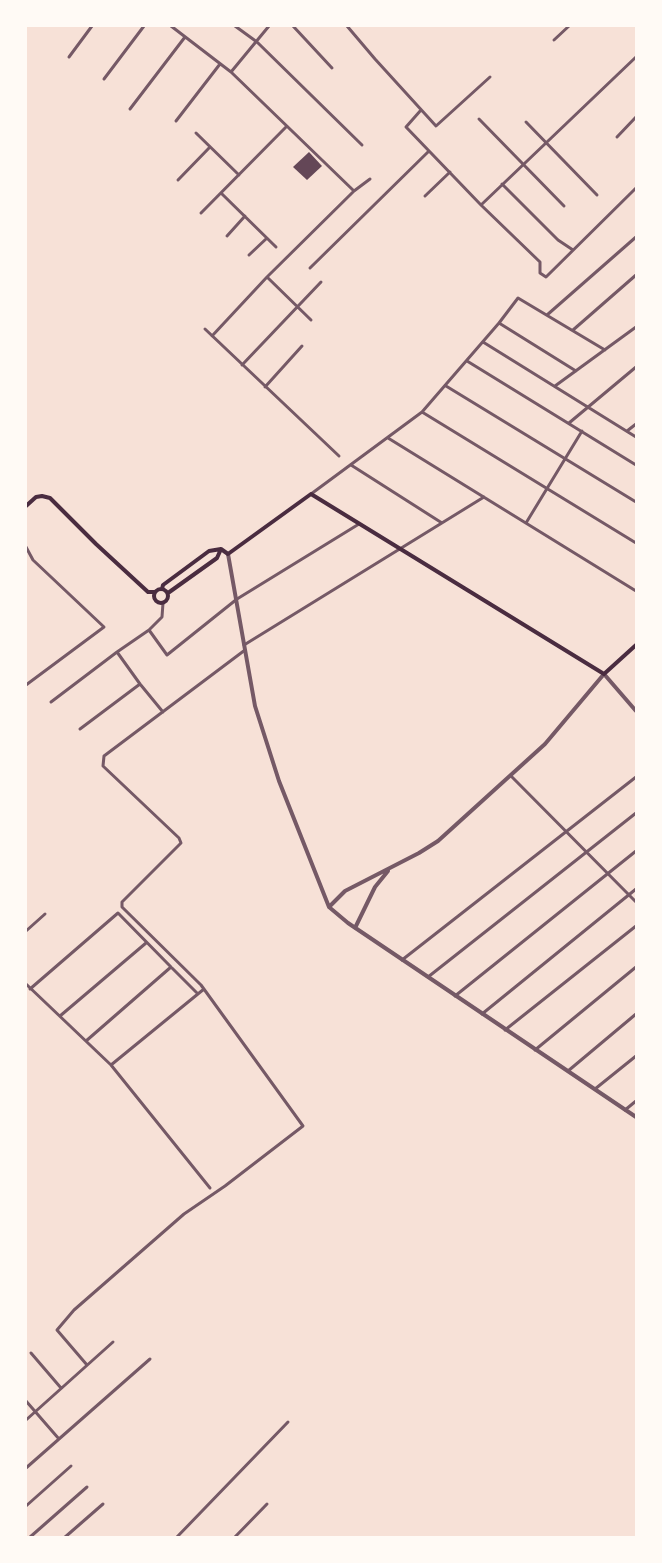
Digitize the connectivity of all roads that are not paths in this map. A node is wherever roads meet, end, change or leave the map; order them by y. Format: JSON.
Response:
{"nodes":[{"id":1,"x":92,"y":26,"type":"edge"},
{"id":2,"x":144,"y":26,"type":"edge"},
{"id":3,"x":171,"y":26,"type":"edge"},
{"id":4,"x":235,"y":26,"type":"edge"},
{"id":5,"x":269,"y":26,"type":"edge"},
{"id":6,"x":294,"y":26,"type":"edge"},
{"id":7,"x":347,"y":26,"type":"edge"},
{"id":8,"x":569,"y":26,"type":"edge"},
{"id":9,"x":185,"y":36,"type":"junction"},
{"id":10,"x":554,"y":40,"type":"dead end"},
{"id":11,"x":257,"y":42,"type":"junction"},
{"id":12,"x":69,"y":57,"type":"dead end"},
{"id":13,"x":636,"y":57,"type":"edge"},
{"id":14,"x":220,"y":64,"type":"junction"},
{"id":15,"x":332,"y":68,"type":"dead end"},
{"id":16,"x":231,"y":72,"type":"junction"},
{"id":17,"x":490,"y":77,"type":"dead end"},
{"id":18,"x":104,"y":79,"type":"dead end"},
{"id":19,"x":130,"y":109,"type":"dead end"},
{"id":20,"x":421,"y":110,"type":"junction"},
{"id":21,"x":636,"y":117,"type":"edge"},
{"id":22,"x":479,"y":119,"type":"dead end"},
{"id":23,"x":176,"y":121,"type":"dead end"},
{"id":24,"x":525,"y":122,"type":"dead end"},
{"id":25,"x":287,"y":126,"type":"junction"},
{"id":26,"x":196,"y":133,"type":"dead end"},
{"id":27,"x":617,"y":137,"type":"dead end"},
{"id":28,"x":544,"y":143,"type":"junction"},
{"id":29,"x":362,"y":145,"type":"dead end"},
{"id":30,"x":210,"y":147,"type":"junction"},
{"id":31,"x":429,"y":151,"type":"junction"},
{"id":32,"x":523,"y":164,"type":"junction"},
{"id":33,"x":450,"y":172,"type":"junction"},
{"id":34,"x":240,"y":175,"type":"junction"},
{"id":35,"x":370,"y":179,"type":"dead end"},
{"id":36,"x":178,"y":180,"type":"dead end"},
{"id":37,"x":502,"y":184,"type":"junction"},
{"id":38,"x":636,"y":188,"type":"edge"},
{"id":39,"x":354,"y":191,"type":"junction"},
{"id":40,"x":221,"y":193,"type":"junction"},
{"id":41,"x":597,"y":195,"type":"dead end"},
{"id":42,"x":425,"y":196,"type":"dead end"},
{"id":43,"x":481,"y":205,"type":"junction"},
{"id":44,"x":564,"y":206,"type":"dead end"},
{"id":45,"x":201,"y":213,"type":"dead end"},
{"id":46,"x":245,"y":216,"type":"junction"},
{"id":47,"x":226,"y":236,"type":"dead end"},
{"id":48,"x":636,"y":237,"type":"edge"},
{"id":49,"x":267,"y":238,"type":"junction"},
{"id":50,"x":276,"y":247,"type":"dead end"},
{"id":51,"x":574,"y":250,"type":"junction"},
{"id":52,"x":249,"y":255,"type":"dead end"},
{"id":53,"x":310,"y":268,"type":"dead end"},
{"id":54,"x":636,"y":275,"type":"edge"},
{"id":55,"x":267,"y":277,"type":"junction"},
{"id":56,"x":321,"y":282,"type":"dead end"},
{"id":57,"x":297,"y":306,"type":"junction"},
{"id":58,"x":547,"y":315,"type":"junction"},
{"id":59,"x":311,"y":320,"type":"dead end"},
{"id":60,"x":499,"y":323,"type":"junction"},
{"id":61,"x":636,"y":327,"type":"edge"},
{"id":62,"x":205,"y":329,"type":"dead end"},
{"id":63,"x":573,"y":330,"type":"junction"},
{"id":64,"x":212,"y":336,"type":"junction"},
{"id":65,"x":483,"y":342,"type":"junction"},
{"id":66,"x":302,"y":346,"type":"dead end"},
{"id":67,"x":605,"y":350,"type":"junction"},
{"id":68,"x":466,"y":360,"type":"junction"},
{"id":69,"x":242,"y":365,"type":"junction"},
{"id":70,"x":636,"y":367,"type":"edge"},
{"id":71,"x":576,"y":371,"type":"junction"},
{"id":72,"x":446,"y":385,"type":"junction"},
{"id":73,"x":555,"y":386,"type":"junction"},
{"id":74,"x":264,"y":387,"type":"junction"},
{"id":75,"x":588,"y":407,"type":"junction"},
{"id":76,"x":422,"y":412,"type":"junction"},
{"id":77,"x":569,"y":423,"type":"junction"},
{"id":78,"x":636,"y":424,"type":"edge"},
{"id":79,"x":582,"y":431,"type":"junction"},
{"id":80,"x":627,"y":431,"type":"junction"},
{"id":81,"x":636,"y":436,"type":"edge"},
{"id":82,"x":387,"y":438,"type":"junction"},
{"id":83,"x":339,"y":456,"type":"dead end"},
{"id":84,"x":565,"y":459,"type":"junction"},
{"id":85,"x":351,"y":465,"type":"junction"},
{"id":86,"x":636,"y":465,"type":"edge"},
{"id":87,"x":547,"y":489,"type":"junction"},
{"id":88,"x":310,"y":494,"type":"junction"},
{"id":89,"x":484,"y":497,"type":"junction"},
{"id":90,"x":636,"y":502,"type":"edge"},
{"id":91,"x":26,"y":506,"type":"edge"},
{"id":92,"x":442,"y":523,"type":"junction"},
{"id":93,"x":526,"y":523,"type":"junction"},
{"id":94,"x":359,"y":524,"type":"junction"},
{"id":95,"x":636,"y":543,"type":"edge"},
{"id":96,"x":26,"y":547,"type":"edge"},
{"id":97,"x":221,"y":549,"type":"junction"},
{"id":98,"x":400,"y":549,"type":"junction"},
{"id":99,"x":228,"y":554,"type":"junction"},
{"id":100,"x":29,"y":556,"type":"junction"},
{"id":101,"x":26,"y":560,"type":"edge"},
{"id":102,"x":162,"y":589,"type":"junction"},
{"id":103,"x":636,"y":591,"type":"edge"},
{"id":104,"x":155,"y":592,"type":"junction"},
{"id":105,"x":168,"y":593,"type":"junction"},
{"id":106,"x":237,"y":599,"type":"junction"},
{"id":107,"x":163,"y":603,"type":"junction"},
{"id":108,"x":149,"y":630,"type":"junction"},
{"id":109,"x":636,"y":645,"type":"edge"},
{"id":110,"x":244,"y":648,"type":"junction"},
{"id":111,"x":117,"y":652,"type":"junction"},
{"id":112,"x":604,"y":674,"type":"junction"},
{"id":113,"x":140,"y":684,"type":"junction"},
{"id":114,"x":26,"y":685,"type":"edge"},
{"id":115,"x":51,"y":702,"type":"dead end"},
{"id":116,"x":636,"y":711,"type":"edge"},
{"id":117,"x":163,"y":712,"type":"junction"},
{"id":118,"x":80,"y":729,"type":"dead end"},
{"id":119,"x":511,"y":776,"type":"junction"},
{"id":120,"x":636,"y":777,"type":"edge"},
{"id":121,"x":636,"y":813,"type":"edge"},
{"id":122,"x":566,"y":832,"type":"junction"},
{"id":123,"x":636,"y":851,"type":"edge"},
{"id":124,"x":588,"y":853,"type":"junction"},
{"id":125,"x":390,"y":868,"type":"junction"},
{"id":126,"x":608,"y":873,"type":"junction"},
{"id":127,"x":365,"y":881,"type":"junction"},
{"id":128,"x":374,"y":889,"type":"junction"},
{"id":129,"x":636,"y":889,"type":"edge"},
{"id":130,"x":630,"y":895,"type":"junction"},
{"id":131,"x":636,"y":902,"type":"edge"},
{"id":132,"x":329,"y":907,"type":"junction"},
{"id":133,"x":45,"y":914,"type":"dead end"},
{"id":134,"x":636,"y":926,"type":"edge"},
{"id":135,"x":355,"y":928,"type":"junction"},
{"id":136,"x":26,"y":931,"type":"edge"},
{"id":137,"x":146,"y":943,"type":"junction"},
{"id":138,"x":402,"y":960,"type":"junction"},
{"id":139,"x":171,"y":967,"type":"junction"},
{"id":140,"x":636,"y":967,"type":"edge"},
{"id":141,"x":428,"y":977,"type":"junction"},
{"id":142,"x":26,"y":984,"type":"edge"},
{"id":143,"x":30,"y":988,"type":"junction"},
{"id":144,"x":204,"y":989,"type":"junction"},
{"id":145,"x":198,"y":994,"type":"junction"},
{"id":146,"x":455,"y":996,"type":"junction"},
{"id":147,"x":482,"y":1014,"type":"junction"},
{"id":148,"x":636,"y":1014,"type":"edge"},
{"id":149,"x":60,"y":1016,"type":"junction"},
{"id":150,"x":506,"y":1030,"type":"junction"},
{"id":151,"x":86,"y":1041,"type":"junction"},
{"id":152,"x":535,"y":1050,"type":"junction"},
{"id":153,"x":636,"y":1056,"type":"edge"},
{"id":154,"x":111,"y":1065,"type":"junction"},
{"id":155,"x":567,"y":1072,"type":"junction"},
{"id":156,"x":594,"y":1090,"type":"junction"},
{"id":157,"x":636,"y":1101,"type":"edge"},
{"id":158,"x":625,"y":1110,"type":"junction"},
{"id":159,"x":636,"y":1117,"type":"edge"},
{"id":160,"x":210,"y":1188,"type":"dead end"},
{"id":161,"x":113,"y":1342,"type":"dead end"},
{"id":162,"x":31,"y":1353,"type":"dead end"},
{"id":163,"x":150,"y":1359,"type":"dead end"},
{"id":164,"x":87,"y":1365,"type":"junction"},
{"id":165,"x":61,"y":1388,"type":"junction"},
{"id":166,"x":26,"y":1401,"type":"edge"},
{"id":167,"x":35,"y":1412,"type":"junction"},
{"id":168,"x":26,"y":1420,"type":"edge"},
{"id":169,"x":288,"y":1422,"type":"dead end"},
{"id":170,"x":59,"y":1439,"type":"junction"},
{"id":171,"x":72,"y":1466,"type":"dead end"},
{"id":172,"x":26,"y":1468,"type":"edge"},
{"id":173,"x":87,"y":1487,"type":"dead end"},
{"id":174,"x":103,"y":1504,"type":"dead end"},
{"id":175,"x":267,"y":1504,"type":"dead end"},
{"id":176,"x":26,"y":1506,"type":"edge"},
{"id":177,"x":29,"y":1538,"type":"edge"},
{"id":178,"x":64,"y":1538,"type":"edge"},
{"id":179,"x":176,"y":1538,"type":"edge"},
{"id":180,"x":234,"y":1538,"type":"edge"}],
"edges":[{"from":1,"to":12,"type":"street"},
{"from":2,"to":18,"type":"street"},
{"from":3,"to":9,"type":"street"},
{"from":4,"to":11,"type":"street"},
{"from":5,"to":11,"type":"street"},
{"from":6,"to":15,"type":"street"},
{"from":7,"to":20,"type":"street"},
{"from":8,"to":10,"type":"street"},
{"from":9,"to":14,"type":"street"},
{"from":9,"to":19,"type":"street"},
{"from":11,"to":16,"type":"street"},
{"from":11,"to":29,"type":"street"},
{"from":13,"to":28,"type":"street"},
{"from":14,"to":16,"type":"street"},
{"from":14,"to":23,"type":"street"},
{"from":16,"to":25,"type":"street"},
{"from":17,"to":20,"type":"street"},
{"from":20,"to":31,"type":"street"},
{"from":21,"to":27,"type":"street"},
{"from":22,"to":32,"type":"street"},
{"from":24,"to":28,"type":"street"},
{"from":25,"to":34,"type":"street"},
{"from":25,"to":39,"type":"street"},
{"from":26,"to":30,"type":"street"},
{"from":28,"to":32,"type":"street"},
{"from":28,"to":41,"type":"street"},
{"from":30,"to":34,"type":"street"},
{"from":30,"to":36,"type":"street"},
{"from":31,"to":33,"type":"street"},
{"from":31,"to":53,"type":"street"},
{"from":32,"to":37,"type":"street"},
{"from":32,"to":44,"type":"street"},
{"from":33,"to":42,"type":"street"},
{"from":33,"to":43,"type":"street"},
{"from":34,"to":40,"type":"street"},
{"from":35,"to":39,"type":"street"},
{"from":37,"to":43,"type":"street"},
{"from":37,"to":51,"type":"street"},
{"from":38,"to":51,"type":"street"},
{"from":39,"to":55,"type":"street"},
{"from":40,"to":45,"type":"street"},
{"from":40,"to":46,"type":"street"},
{"from":43,"to":51,"type":"street"},
{"from":46,"to":47,"type":"street"},
{"from":46,"to":49,"type":"street"},
{"from":48,"to":58,"type":"street"},
{"from":49,"to":50,"type":"street"},
{"from":49,"to":52,"type":"street"},
{"from":54,"to":63,"type":"street"},
{"from":55,"to":57,"type":"street"},
{"from":55,"to":64,"type":"street"},
{"from":56,"to":57,"type":"street"},
{"from":57,"to":59,"type":"street"},
{"from":57,"to":69,"type":"street"},
{"from":58,"to":60,"type":"street"},
{"from":58,"to":63,"type":"street"},
{"from":60,"to":65,"type":"street"},
{"from":60,"to":71,"type":"street"},
{"from":61,"to":67,"type":"street"},
{"from":62,"to":64,"type":"street"},
{"from":63,"to":67,"type":"street"},
{"from":64,"to":69,"type":"street"},
{"from":65,"to":68,"type":"street"},
{"from":65,"to":73,"type":"street"},
{"from":66,"to":74,"type":"street"},
{"from":67,"to":71,"type":"street"},
{"from":68,"to":72,"type":"street"},
{"from":68,"to":77,"type":"street"},
{"from":69,"to":74,"type":"street"},
{"from":70,"to":75,"type":"street"},
{"from":71,"to":73,"type":"street"},
{"from":72,"to":76,"type":"street"},
{"from":72,"to":84,"type":"street"},
{"from":73,"to":75,"type":"street"},
{"from":74,"to":83,"type":"street"},
{"from":75,"to":77,"type":"street"},
{"from":75,"to":80,"type":"street"},
{"from":76,"to":82,"type":"street"},
{"from":76,"to":87,"type":"street"},
{"from":77,"to":79,"type":"street"},
{"from":78,"to":80,"type":"street"},
{"from":79,"to":84,"type":"street"},
{"from":79,"to":86,"type":"street"},
{"from":80,"to":81,"type":"street"},
{"from":82,"to":85,"type":"street"},
{"from":82,"to":89,"type":"street"},
{"from":84,"to":87,"type":"street"},
{"from":84,"to":90,"type":"street"},
{"from":85,"to":88,"type":"street"},
{"from":85,"to":92,"type":"street"},
{"from":87,"to":93,"type":"street"},
{"from":87,"to":95,"type":"street"},
{"from":88,"to":94,"type":"main road"},
{"from":88,"to":99,"type":"main road"},
{"from":89,"to":92,"type":"street"},
{"from":89,"to":93,"type":"street"},
{"from":91,"to":104,"type":"main road"},
{"from":92,"to":98,"type":"street"},
{"from":93,"to":103,"type":"street"},
{"from":94,"to":98,"type":"main road"},
{"from":94,"to":106,"type":"street"},
{"from":96,"to":100,"type":"street"},
{"from":97,"to":99,"type":"main road"},
{"from":97,"to":102,"type":"main road"},
{"from":97,"to":105,"type":"main road"},
{"from":98,"to":110,"type":"street"},
{"from":98,"to":112,"type":"main road"},
{"from":99,"to":106,"type":"street"},
{"from":100,"to":101,"type":"street"},
{"from":100,"to":114,"type":"street"},
{"from":102,"to":104,"type":"main road"},
{"from":102,"to":105,"type":"main road"},
{"from":104,"to":107,"type":"main road"},
{"from":105,"to":107,"type":"main road"},
{"from":106,"to":108,"type":"street"},
{"from":106,"to":110,"type":"street"},
{"from":107,"to":108,"type":"street"},
{"from":108,"to":111,"type":"street"},
{"from":109,"to":112,"type":"main road"},
{"from":110,"to":117,"type":"street"},
{"from":110,"to":132,"type":"street"},
{"from":111,"to":113,"type":"street"},
{"from":111,"to":115,"type":"street"},
{"from":112,"to":116,"type":"street"},
{"from":112,"to":119,"type":"street"},
{"from":113,"to":117,"type":"street"},
{"from":113,"to":118,"type":"street"},
{"from":117,"to":144,"type":"street"},
{"from":119,"to":122,"type":"street"},
{"from":119,"to":125,"type":"street"},
{"from":120,"to":122,"type":"street"},
{"from":121,"to":124,"type":"street"},
{"from":122,"to":124,"type":"street"},
{"from":122,"to":138,"type":"street"},
{"from":123,"to":126,"type":"street"},
{"from":124,"to":126,"type":"street"},
{"from":124,"to":141,"type":"street"},
{"from":125,"to":127,"type":"street"},
{"from":125,"to":128,"type":"street"},
{"from":126,"to":130,"type":"street"},
{"from":126,"to":146,"type":"street"},
{"from":127,"to":128,"type":"street"},
{"from":127,"to":132,"type":"street"},
{"from":128,"to":135,"type":"street"},
{"from":129,"to":130,"type":"street"},
{"from":130,"to":131,"type":"street"},
{"from":130,"to":147,"type":"street"},
{"from":132,"to":135,"type":"street"},
{"from":133,"to":136,"type":"street"},
{"from":134,"to":150,"type":"street"},
{"from":135,"to":138,"type":"street"},
{"from":137,"to":139,"type":"street"},
{"from":137,"to":143,"type":"street"},
{"from":137,"to":149,"type":"street"},
{"from":138,"to":141,"type":"street"},
{"from":139,"to":145,"type":"street"},
{"from":139,"to":151,"type":"street"},
{"from":140,"to":152,"type":"street"},
{"from":141,"to":146,"type":"street"},
{"from":142,"to":143,"type":"street"},
{"from":143,"to":149,"type":"street"},
{"from":144,"to":145,"type":"street"},
{"from":144,"to":164,"type":"street"},
{"from":145,"to":154,"type":"street"},
{"from":146,"to":147,"type":"street"},
{"from":147,"to":150,"type":"street"},
{"from":148,"to":155,"type":"street"},
{"from":149,"to":151,"type":"street"},
{"from":150,"to":152,"type":"street"},
{"from":151,"to":154,"type":"street"},
{"from":152,"to":155,"type":"street"},
{"from":153,"to":156,"type":"street"},
{"from":154,"to":160,"type":"street"},
{"from":155,"to":156,"type":"street"},
{"from":156,"to":158,"type":"street"},
{"from":157,"to":158,"type":"street"},
{"from":158,"to":159,"type":"street"},
{"from":161,"to":164,"type":"street"},
{"from":162,"to":165,"type":"street"},
{"from":163,"to":170,"type":"street"},
{"from":164,"to":165,"type":"street"},
{"from":165,"to":167,"type":"street"},
{"from":166,"to":167,"type":"street"},
{"from":167,"to":168,"type":"street"},
{"from":167,"to":170,"type":"street"},
{"from":169,"to":179,"type":"street"},
{"from":170,"to":172,"type":"street"},
{"from":171,"to":176,"type":"street"},
{"from":173,"to":177,"type":"street"},
{"from":174,"to":178,"type":"street"},
{"from":175,"to":180,"type":"street"}]}
